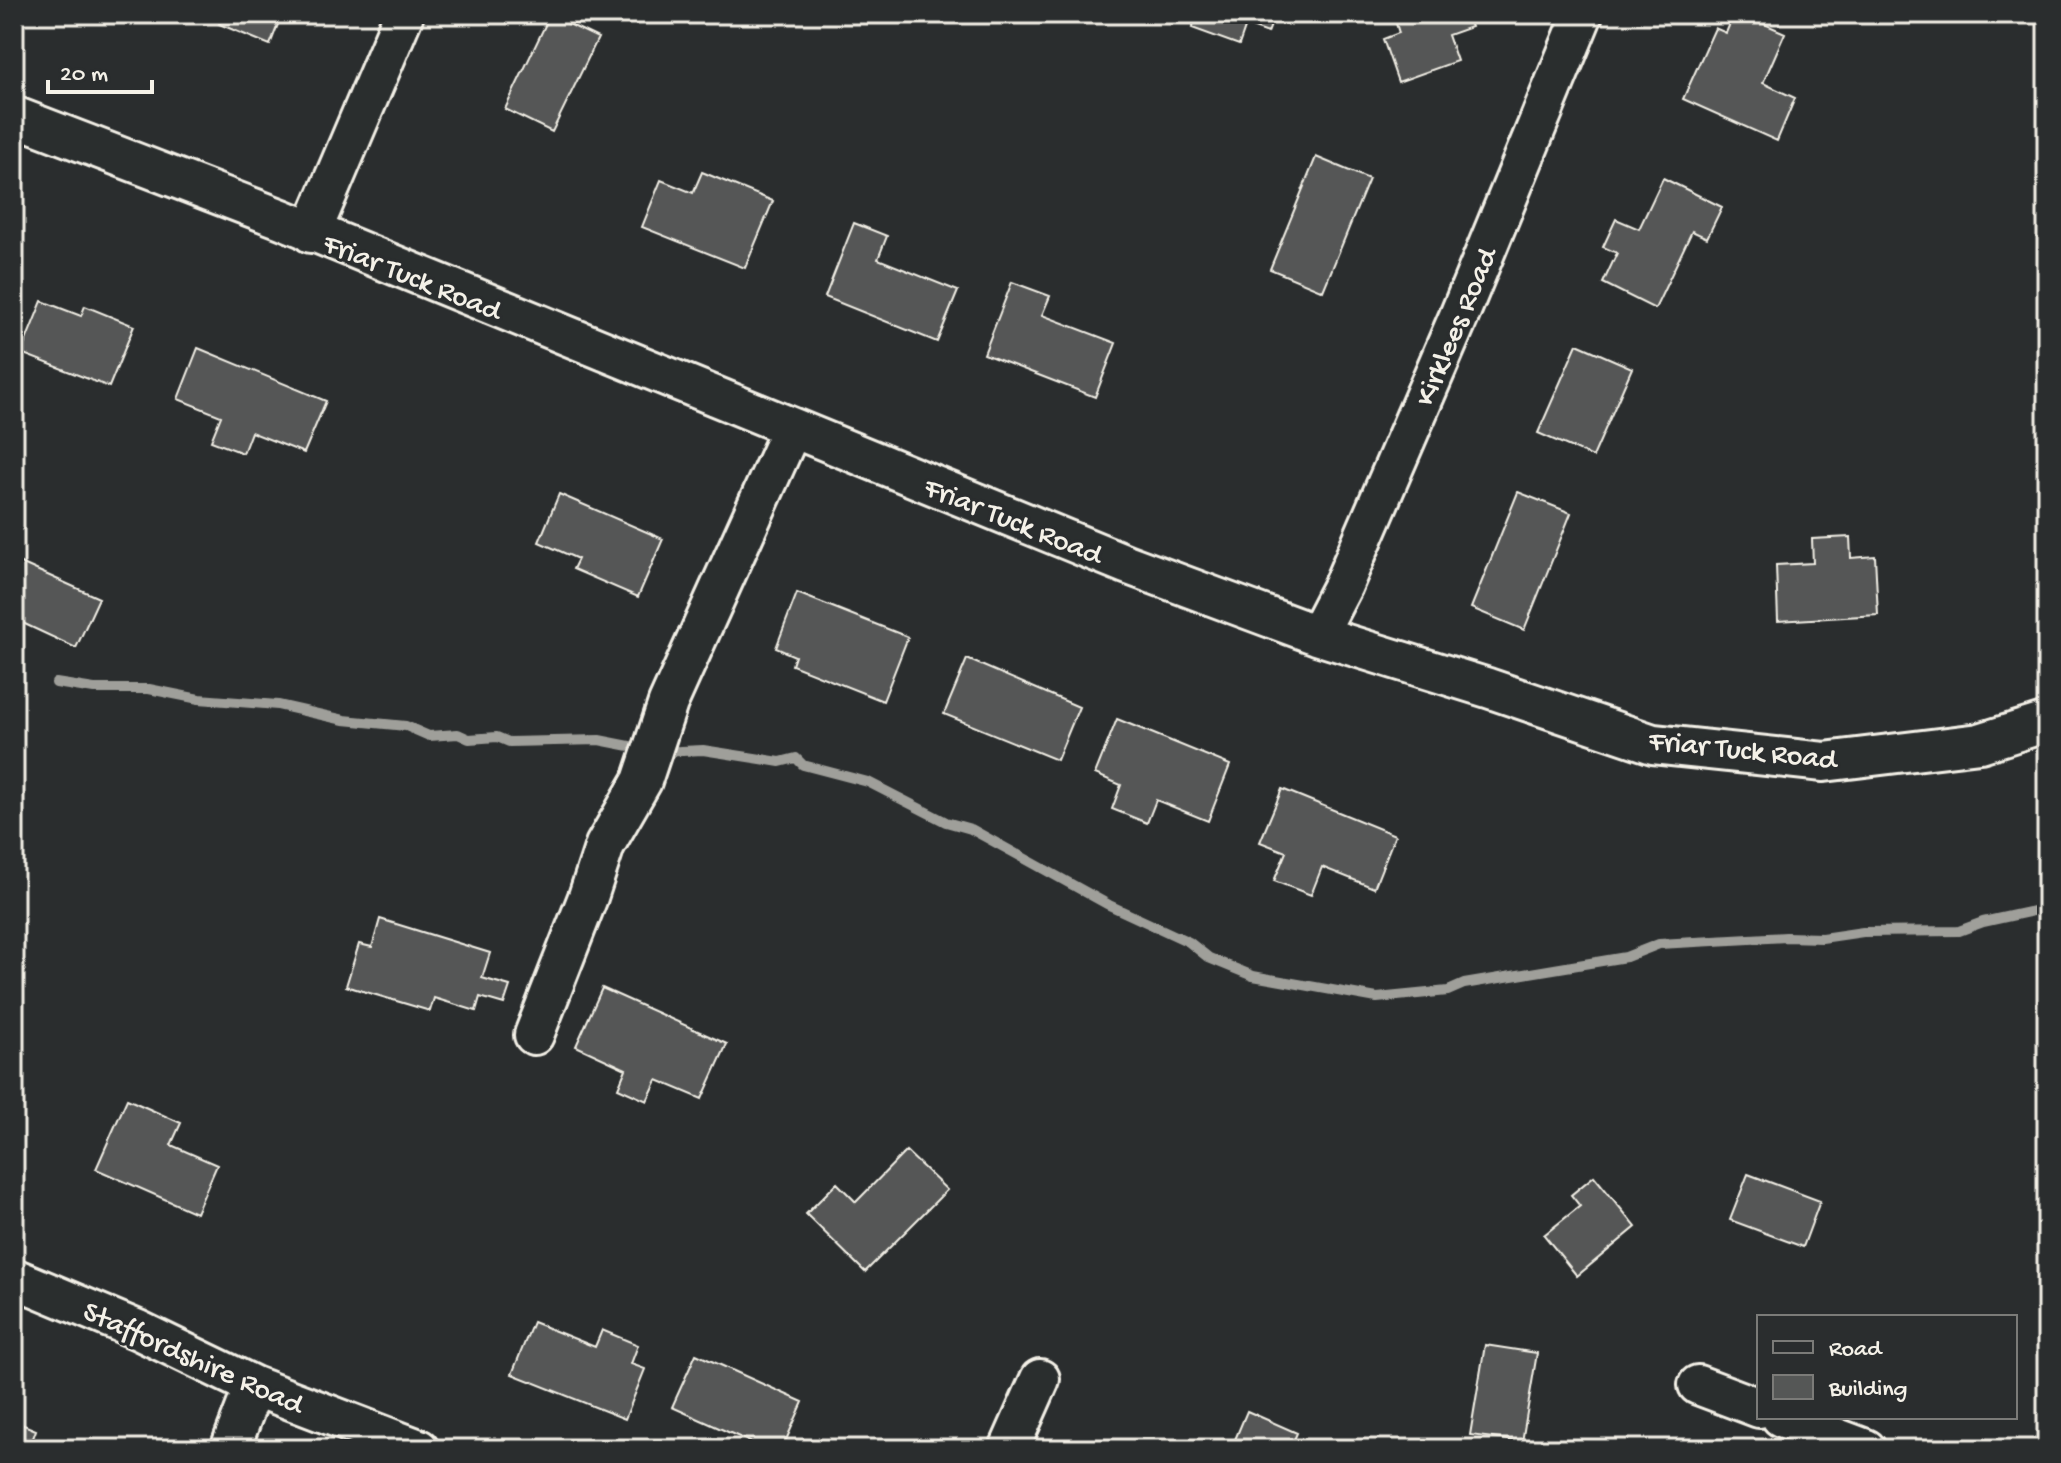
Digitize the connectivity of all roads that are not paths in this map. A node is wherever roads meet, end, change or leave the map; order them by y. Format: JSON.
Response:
{"nodes":[{"id":1,"x":404,"y":14,"type":"edge"},
{"id":2,"x":1583,"y":14,"type":"edge"},
{"id":3,"x":14,"y":116,"type":"edge"},
{"id":4,"x":311,"y":233,"type":"junction"},
{"id":5,"x":792,"y":428,"type":"junction"},
{"id":6,"x":1317,"y":635,"type":"junction"},
{"id":7,"x":2047,"y":722,"type":"edge"},
{"id":8,"x":534,"y":1035,"type":"dead end"},
{"id":9,"x":14,"y":1278,"type":"edge"},
{"id":10,"x":1040,"y":1379,"type":"dead end"},
{"id":11,"x":1698,"y":1385,"type":"dead end"},
{"id":12,"x":254,"y":1386,"type":"junction"},
{"id":13,"x":1757,"y":1407,"type":"edge"},
{"id":14,"x":1786,"y":1419,"type":"edge"},
{"id":15,"x":230,"y":1449,"type":"edge"},
{"id":16,"x":419,"y":1449,"type":"edge"},
{"id":17,"x":1009,"y":1449,"type":"edge"},
{"id":18,"x":1866,"y":1449,"type":"edge"}],
"edges":[{"from":1,"to":4,"type":"street"},
{"from":2,"to":6,"type":"street","name":"Kirklees Road"},
{"from":3,"to":4,"type":"street","name":"Friar Tuck Road"},
{"from":4,"to":5,"type":"street","name":"Friar Tuck Road"},
{"from":5,"to":6,"type":"street","name":"Friar Tuck Road"},
{"from":5,"to":8,"type":"street"},
{"from":6,"to":7,"type":"street","name":"Friar Tuck Road"},
{"from":9,"to":12,"type":"street","name":"Staffordshire Road"},
{"from":10,"to":17,"type":"street"},
{"from":11,"to":13,"type":"street"},
{"from":12,"to":15,"type":"street"},
{"from":12,"to":16,"type":"street","name":"Staffordshire Road"},
{"from":14,"to":18,"type":"street"}]}
